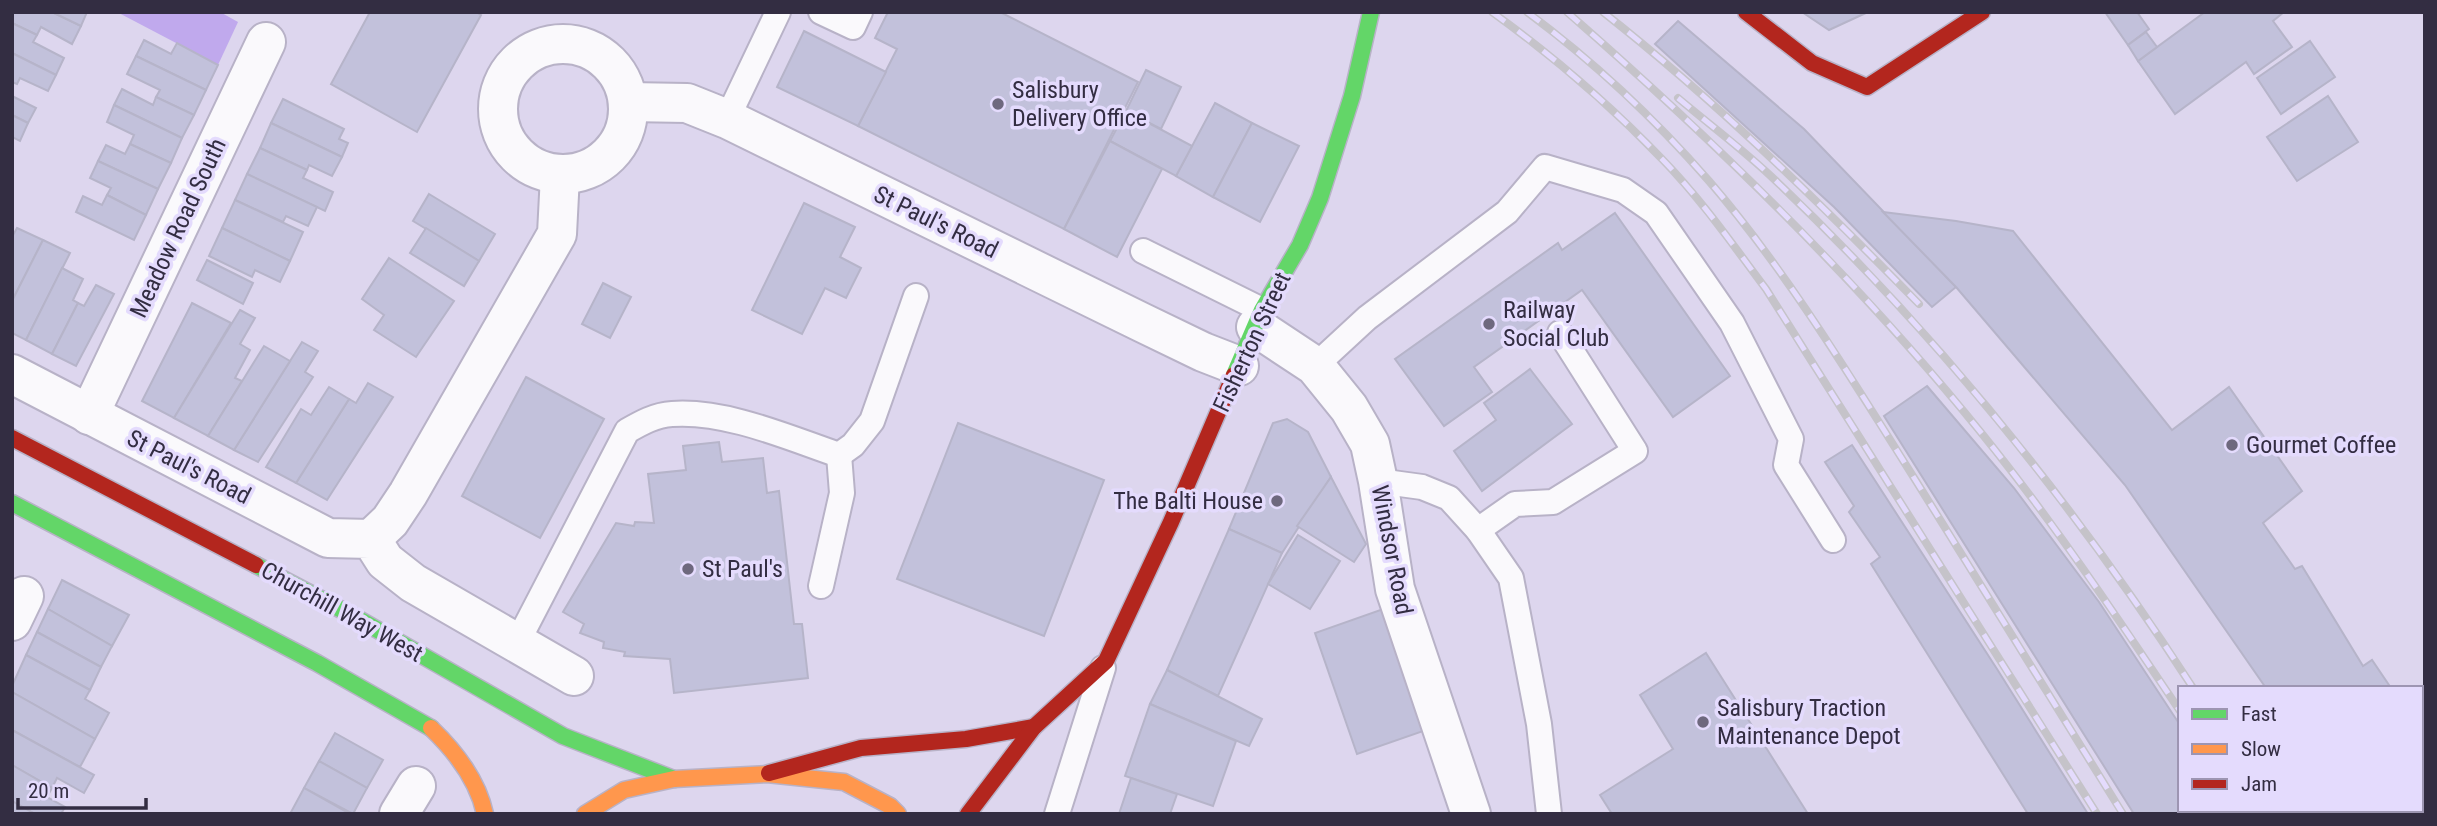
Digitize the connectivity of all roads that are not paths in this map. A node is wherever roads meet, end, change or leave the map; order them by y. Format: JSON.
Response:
{"nodes":[{"id":1,"x":778,"y":12,"type":"edge"},
{"id":2,"x":821,"y":12,"type":"edge"},
{"id":3,"x":860,"y":12,"type":"edge"},
{"id":4,"x":1371,"y":12,"type":"edge"},
{"id":5,"x":1746,"y":12,"type":"edge"},
{"id":6,"x":1982,"y":12,"type":"edge"},
{"id":7,"x":1947,"y":23,"type":"edge"},
{"id":8,"x":551,"y":29,"type":"edge"},
{"id":9,"x":266,"y":42,"type":"dead end"},
{"id":10,"x":628,"y":102,"type":"junction"},
{"id":11,"x":727,"y":119,"type":"junction"},
{"id":12,"x":560,"y":175,"type":"junction"},
{"id":13,"x":1143,"y":251,"type":"dead end"},
{"id":14,"x":916,"y":296,"type":"dead end"},
{"id":15,"x":1259,"y":318,"type":"junction"},
{"id":16,"x":1560,"y":333,"type":"dead end"},
{"id":17,"x":1239,"y":366,"type":"junction"},
{"id":18,"x":1315,"y":366,"type":"junction"},
{"id":19,"x":12,"y":374,"type":"edge"},
{"id":20,"x":89,"y":415,"type":"junction"},
{"id":21,"x":12,"y":438,"type":"edge"},
{"id":22,"x":839,"y":456,"type":"junction"},
{"id":23,"x":1378,"y":481,"type":"junction"},
{"id":24,"x":12,"y":503,"type":"edge"},
{"id":25,"x":1478,"y":530,"type":"junction"},
{"id":26,"x":371,"y":539,"type":"junction"},
{"id":27,"x":1833,"y":540,"type":"dead end"},
{"id":28,"x":821,"y":586,"type":"dead end"},
{"id":29,"x":517,"y":643,"type":"junction"},
{"id":30,"x":1106,"y":661,"type":"junction"},
{"id":31,"x":574,"y":676,"type":"dead end"},
{"id":32,"x":1034,"y":727,"type":"junction"},
{"id":33,"x":767,"y":774,"type":"junction"},
{"id":34,"x":674,"y":779,"type":"junction"},
{"id":35,"x":485,"y":814,"type":"edge"},
{"id":36,"x":585,"y":814,"type":"edge"},
{"id":37,"x":898,"y":814,"type":"edge"},
{"id":38,"x":968,"y":814,"type":"edge"},
{"id":39,"x":1057,"y":814,"type":"edge"},
{"id":40,"x":1471,"y":814,"type":"edge"},
{"id":41,"x":1549,"y":814,"type":"edge"}],
"edges":[{"from":1,"to":11,"type":"lane"},
{"from":2,"to":3,"type":"lane"},
{"from":4,"to":15,"type":"main road","name":"Fisherton Street"},
{"from":5,"to":7,"type":"main road"},
{"from":6,"to":7,"type":"main road"},
{"from":8,"to":10,"type":"street"},
{"from":8,"to":12,"type":"street"},
{"from":9,"to":20,"type":"street","name":"Meadow Road South"},
{"from":10,"to":11,"type":"street","name":"St Paul's Road"},
{"from":10,"to":12,"type":"street"},
{"from":11,"to":17,"type":"street","name":"St Paul's Road"},
{"from":12,"to":26,"type":"street"},
{"from":13,"to":15,"type":"lane"},
{"from":14,"to":22,"type":"lane"},
{"from":15,"to":17,"type":"main road","name":"Fisherton Street"},
{"from":15,"to":18,"type":"street","name":"Windsor Road"},
{"from":16,"to":25,"type":"lane"},
{"from":17,"to":30,"type":"main road","name":"Fisherton Street"},
{"from":18,"to":23,"type":"street","name":"Windsor Road"},
{"from":18,"to":27,"type":"lane"},
{"from":19,"to":20,"type":"street","name":"St Paul's Road"},
{"from":20,"to":26,"type":"street","name":"St Paul's Road"},
{"from":21,"to":34,"type":"main road","name":"Churchill Way West"},
{"from":22,"to":28,"type":"lane"},
{"from":22,"to":29,"type":"lane"},
{"from":23,"to":25,"type":"lane"},
{"from":23,"to":40,"type":"street","name":"Windsor Road"},
{"from":24,"to":35,"type":"main road"},
{"from":25,"to":41,"type":"lane"},
{"from":26,"to":29,"type":"street"},
{"from":29,"to":31,"type":"street"},
{"from":30,"to":32,"type":"main road","name":"Fisherton Street"},
{"from":30,"to":39,"type":"lane","name":"Fisherton Street"},
{"from":32,"to":33,"type":"main road"},
{"from":32,"to":38,"type":"main road","name":"Fisherton Street"},
{"from":33,"to":34,"type":"main road"},
{"from":33,"to":37,"type":"main road"},
{"from":34,"to":36,"type":"main road"}]}
